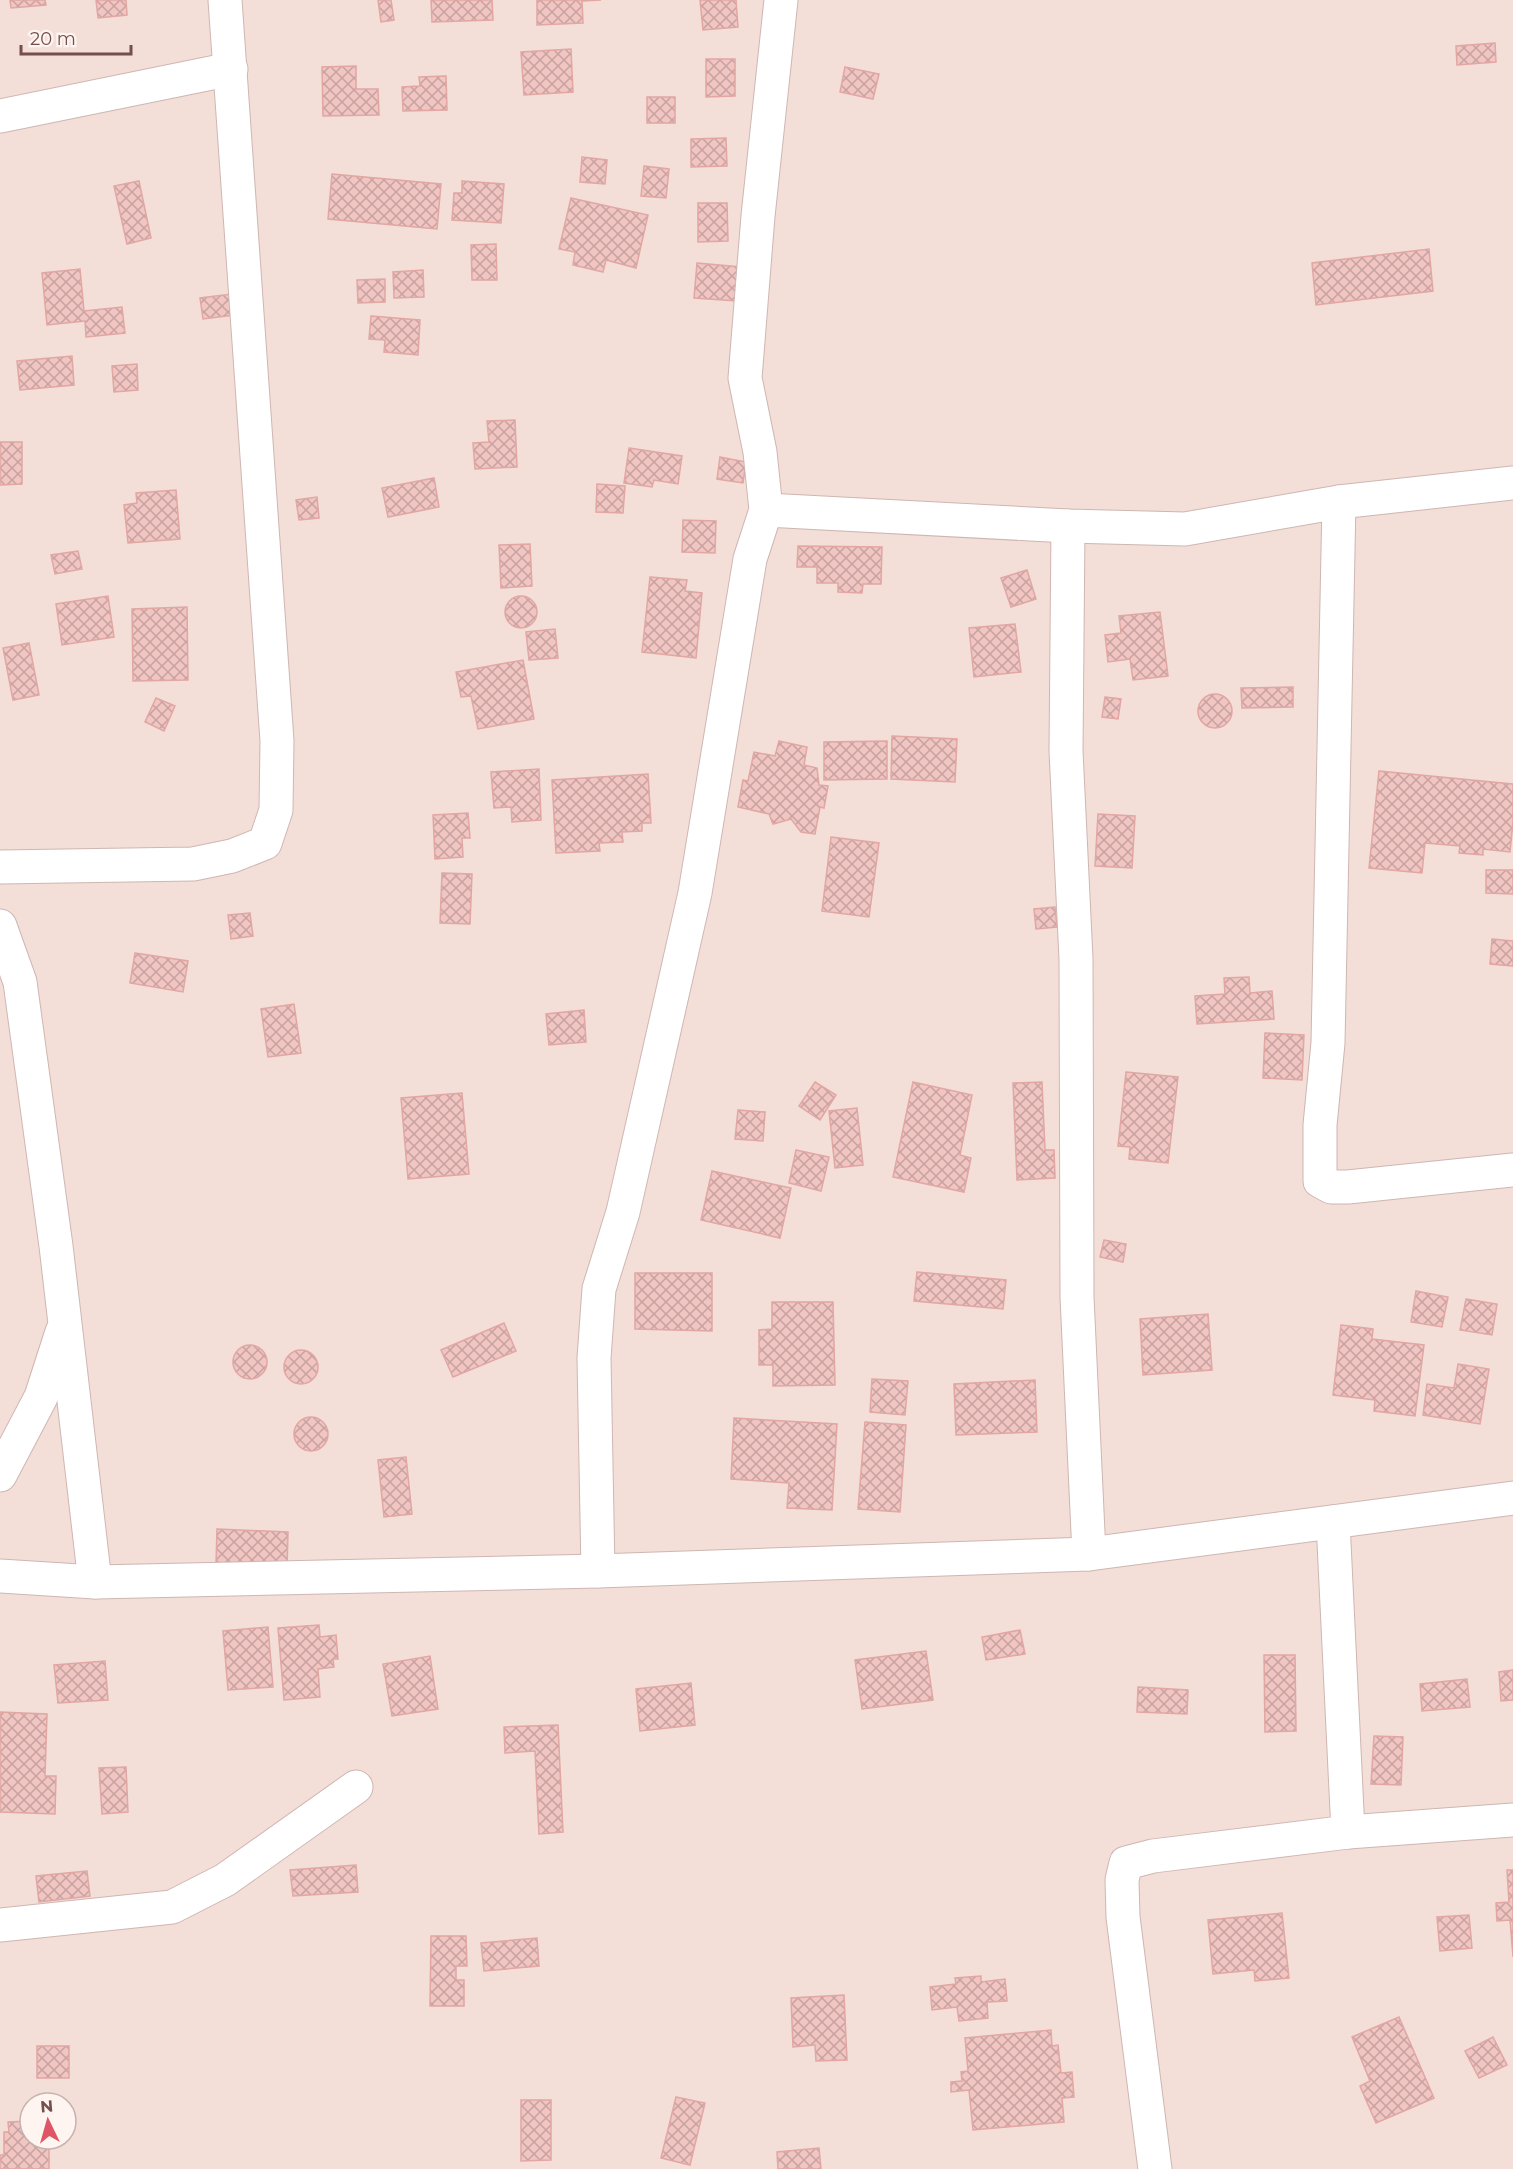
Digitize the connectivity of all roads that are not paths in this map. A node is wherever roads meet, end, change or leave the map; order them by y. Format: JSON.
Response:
{"nodes":[{"id":1,"x":225,"y":0,"type":"edge"},
{"id":2,"x":780,"y":0,"type":"edge"},
{"id":3,"x":231,"y":69,"type":"junction"},
{"id":4,"x":0,"y":116,"type":"edge"},
{"id":5,"x":1513,"y":483,"type":"edge"},
{"id":6,"x":1339,"y":502,"type":"junction"},
{"id":7,"x":766,"y":510,"type":"junction"},
{"id":8,"x":1068,"y":526,"type":"junction"},
{"id":9,"x":0,"y":867,"type":"edge"},
{"id":10,"x":0,"y":926,"type":"edge"},
{"id":11,"x":10,"y":982,"type":"edge"},
{"id":12,"x":1513,"y":1170,"type":"edge"},
{"id":13,"x":65,"y":1321,"type":"junction"},
{"id":14,"x":0,"y":1475,"type":"edge"},
{"id":15,"x":1513,"y":1498,"type":"edge"},
{"id":16,"x":1333,"y":1522,"type":"junction"},
{"id":17,"x":1089,"y":1554,"type":"junction"},
{"id":18,"x":598,"y":1571,"type":"junction"},
{"id":19,"x":0,"y":1576,"type":"edge"},
{"id":20,"x":95,"y":1582,"type":"junction"},
{"id":21,"x":356,"y":1787,"type":"dead end"},
{"id":22,"x":1513,"y":1820,"type":"edge"},
{"id":23,"x":1348,"y":1832,"type":"junction"},
{"id":24,"x":0,"y":1925,"type":"edge"},
{"id":25,"x":1155,"y":2169,"type":"edge"}],
"edges":[{"from":1,"to":3,"type":"street"},
{"from":2,"to":7,"type":"street"},
{"from":3,"to":4,"type":"street"},
{"from":3,"to":9,"type":"street"},
{"from":5,"to":6,"type":"street"},
{"from":6,"to":8,"type":"street"},
{"from":6,"to":12,"type":"street"},
{"from":7,"to":8,"type":"street"},
{"from":7,"to":18,"type":"street"},
{"from":8,"to":17,"type":"street"},
{"from":10,"to":11,"type":"street"},
{"from":11,"to":13,"type":"street"},
{"from":13,"to":14,"type":"street"},
{"from":13,"to":20,"type":"street"},
{"from":15,"to":16,"type":"street"},
{"from":16,"to":17,"type":"street"},
{"from":16,"to":23,"type":"street"},
{"from":17,"to":18,"type":"street"},
{"from":18,"to":20,"type":"street"},
{"from":19,"to":20,"type":"street"},
{"from":21,"to":24,"type":"street"},
{"from":22,"to":23,"type":"street"},
{"from":23,"to":25,"type":"street"}]}
